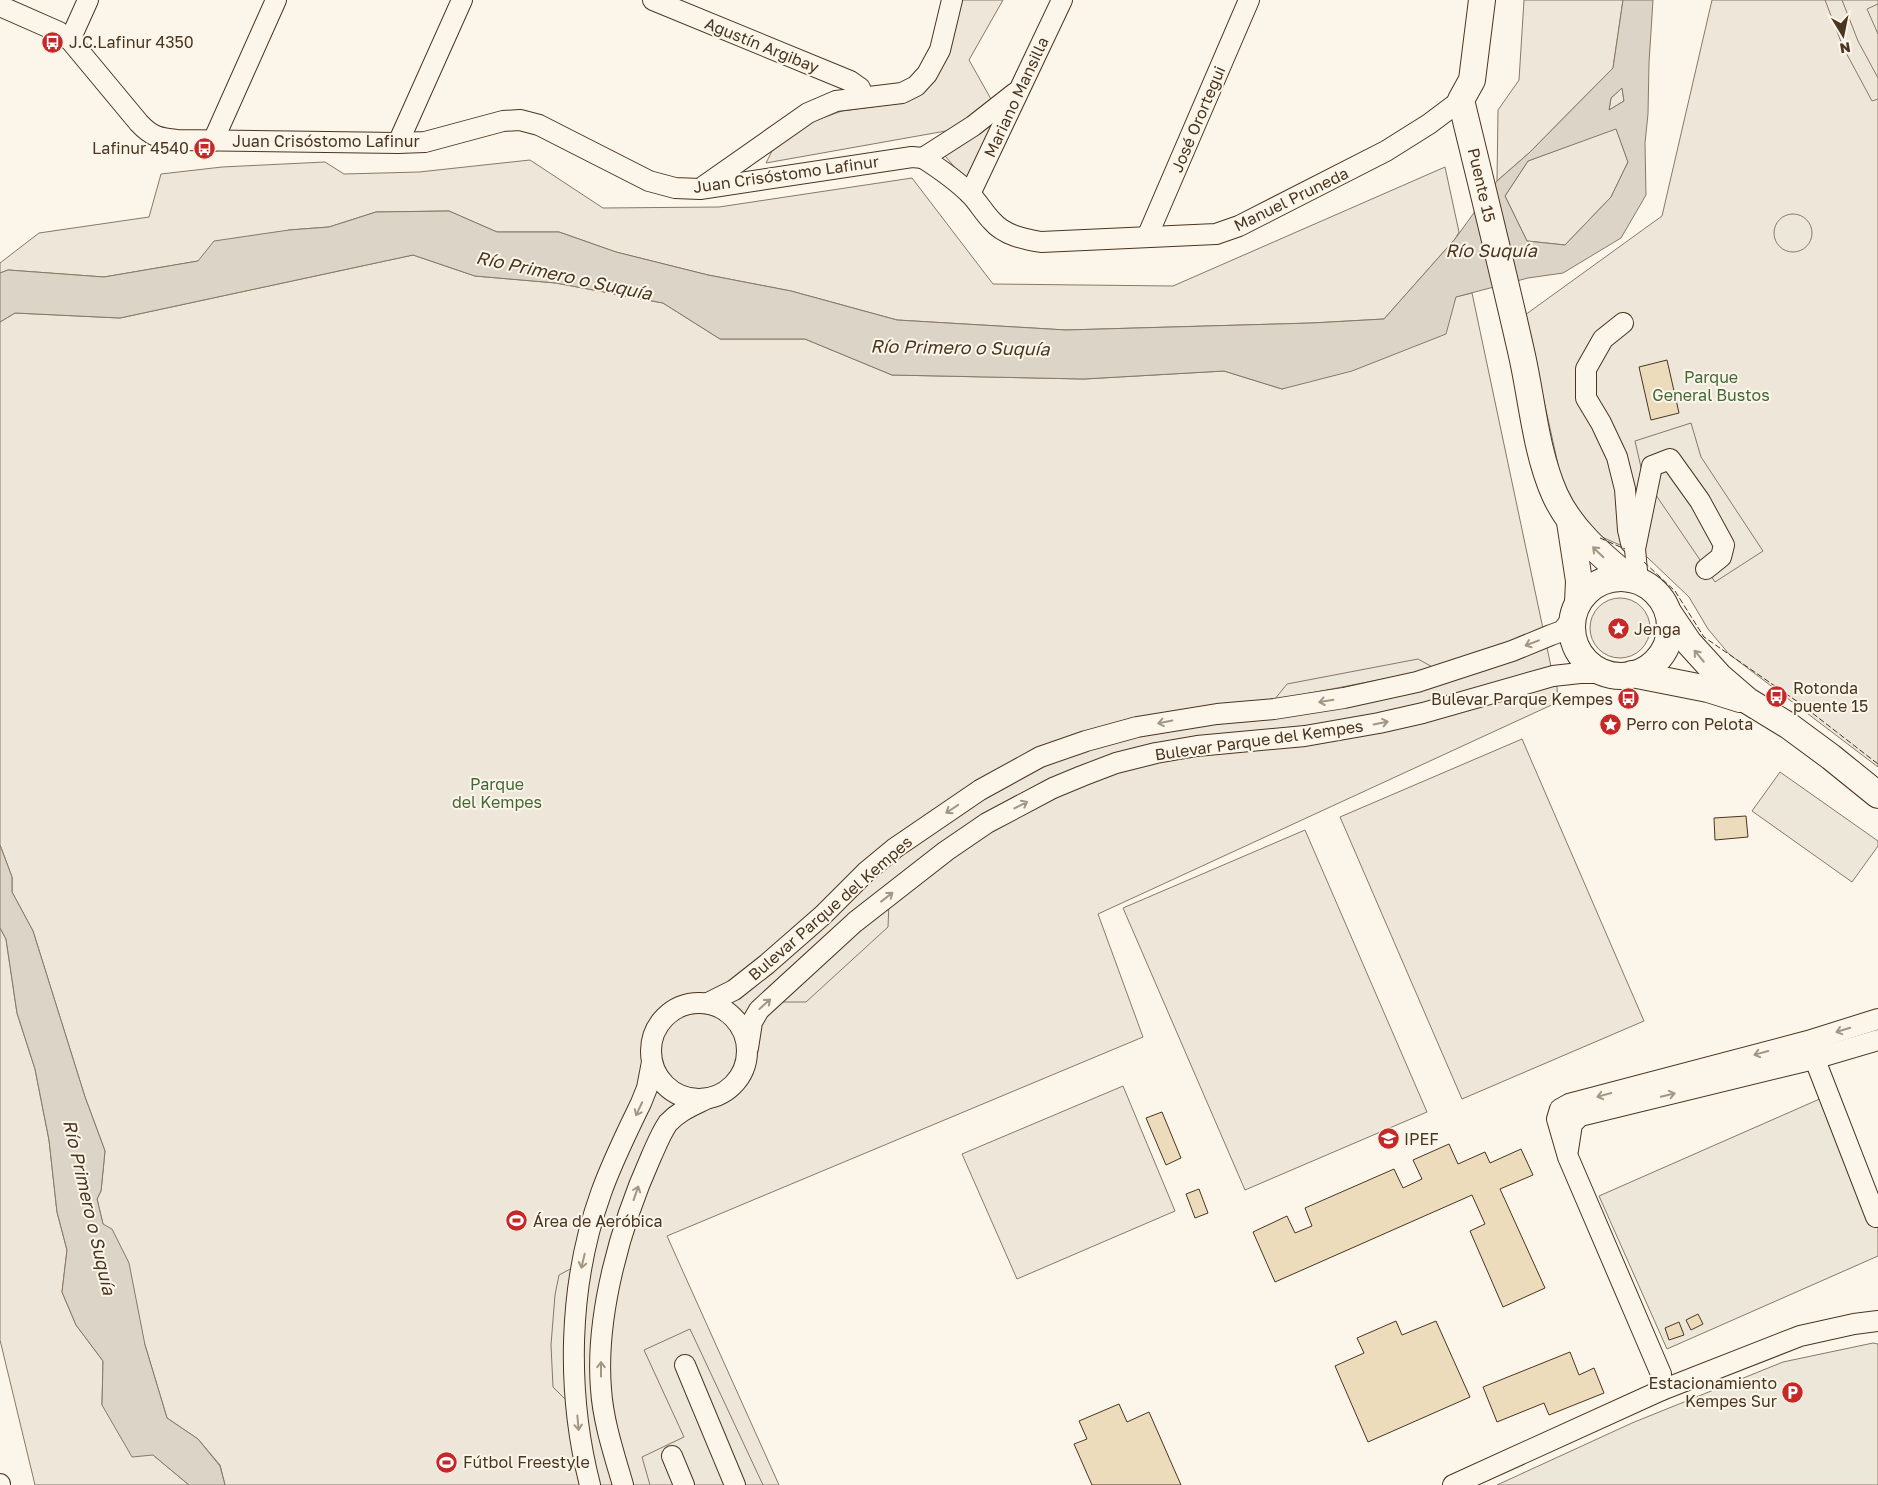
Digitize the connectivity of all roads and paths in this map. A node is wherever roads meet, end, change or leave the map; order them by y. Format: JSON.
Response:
{"nodes":[{"id":1,"x":88,"y":0,"type":"edge"},
{"id":2,"x":276,"y":0,"type":"edge"},
{"id":3,"x":462,"y":0,"type":"edge"},
{"id":4,"x":653,"y":0,"type":"edge"},
{"id":5,"x":952,"y":0,"type":"edge"},
{"id":6,"x":1062,"y":0,"type":"edge"},
{"id":7,"x":1249,"y":0,"type":"edge"},
{"id":8,"x":1482,"y":0,"type":"edge"},
{"id":9,"x":0,"y":6,"type":"edge"},
{"id":10,"x":70,"y":40,"type":"junction"},
{"id":11,"x":1019,"y":90,"type":"junction"},
{"id":12,"x":863,"y":97,"type":"junction"},
{"id":13,"x":1461,"y":100,"type":"junction"},
{"id":14,"x":212,"y":141,"type":"junction"},
{"id":15,"x":398,"y":143,"type":"junction"},
{"id":16,"x":924,"y":158,"type":"junction"},
{"id":17,"x":700,"y":189,"type":"junction"},
{"id":18,"x":970,"y":194,"type":"junction"},
{"id":19,"x":1147,"y":237,"type":"junction"},
{"id":20,"x":1622,"y":323,"type":"dead end"},
{"id":21,"x":1569,"y":520,"type":"junction"},
{"id":22,"x":1635,"y":549,"type":"junction"},
{"id":23,"x":1706,"y":569,"type":"dead end"},
{"id":24,"x":1634,"y":580,"type":"junction"},
{"id":25,"x":1576,"y":610,"type":"junction"},
{"id":26,"x":1667,"y":611,"type":"junction"},
{"id":27,"x":1605,"y":673,"type":"junction"},
{"id":28,"x":1632,"y":674,"type":"junction"},
{"id":29,"x":1748,"y":701,"type":"junction"},
{"id":30,"x":1878,"y":795,"type":"edge"},
{"id":31,"x":708,"y":1003,"type":"junction"},
{"id":32,"x":1878,"y":1019,"type":"edge"},
{"id":33,"x":1878,"y":1040,"type":"edge"},
{"id":34,"x":748,"y":1048,"type":"junction"},
{"id":35,"x":1811,"y":1050,"type":"junction"},
{"id":36,"x":652,"y":1062,"type":"junction"},
{"id":37,"x":706,"y":1099,"type":"junction"},
{"id":38,"x":1876,"y":1217,"type":"dead end"},
{"id":39,"x":1878,"y":1321,"type":"edge"},
{"id":40,"x":685,"y":1366,"type":"dead end"},
{"id":41,"x":1662,"y":1390,"type":"junction"},
{"id":42,"x":672,"y":1456,"type":"dead end"},
{"id":43,"x":590,"y":1485,"type":"edge"},
{"id":44,"x":623,"y":1485,"type":"edge"},
{"id":45,"x":684,"y":1485,"type":"edge"},
{"id":46,"x":735,"y":1485,"type":"edge"},
{"id":47,"x":1452,"y":1485,"type":"edge"}],
"edges":[{"from":1,"to":10,"type":"street"},
{"from":2,"to":14,"type":"street"},
{"from":3,"to":15,"type":"street"},
{"from":4,"to":12,"type":"street","name":"Agustín Argibay"},
{"from":5,"to":12,"type":"street"},
{"from":6,"to":11,"type":"street","name":"Mariano Mansilla"},
{"from":7,"to":19,"type":"street","name":"José Orortegui"},
{"from":8,"to":13,"type":"main road"},
{"from":9,"to":10,"type":"street","name":"Juan Crisóstomo Lafinur"},
{"from":10,"to":14,"type":"street","name":"Juan Crisóstomo Lafinur"},
{"from":11,"to":16,"type":"street"},
{"from":11,"to":18,"type":"street","name":"Mariano Mansilla"},
{"from":12,"to":17,"type":"street"},
{"from":13,"to":19,"type":"street","name":"Manuel Pruneda"},
{"from":13,"to":21,"type":"main road","name":"Puente 15"},
{"from":14,"to":15,"type":"street","name":"Juan Crisóstomo Lafinur"},
{"from":15,"to":17,"type":"street","name":"Juan Crisóstomo Lafinur"},
{"from":16,"to":17,"type":"street","name":"Juan Crisóstomo Lafinur"},
{"from":16,"to":18,"type":"street","name":"Manuel Pruneda"},
{"from":18,"to":19,"type":"street","name":"Manuel Pruneda"},
{"from":20,"to":22,"type":"street"},
{"from":24,"to":21,"type":"main road","one_way":true},
{"from":21,"to":25,"type":"main road"},
{"from":22,"to":23,"type":"street"},
{"from":22,"to":24,"type":"street"},
{"from":24,"to":25,"type":"main road"},
{"from":24,"to":26,"type":"main road"},
{"from":25,"to":27,"type":"main road"},
{"from":25,"to":31,"type":"street","name":"Bulevar Parque del Kempes","one_way":true},
{"from":26,"to":28,"type":"main road"},
{"from":29,"to":26,"type":"main road","one_way":true},
{"from":27,"to":28,"type":"main road"},
{"from":34,"to":27,"type":"street","name":"Bulevar Parque del Kempes","one_way":true},
{"from":28,"to":29,"type":"main road"},
{"from":29,"to":30,"type":"main road"},
{"from":31,"to":34,"type":"street"},
{"from":31,"to":36,"type":"street"},
{"from":32,"to":35,"type":"street","one_way":true},
{"from":33,"to":35,"type":"street"},
{"from":34,"to":37,"type":"street"},
{"from":35,"to":38,"type":"street"},
{"from":35,"to":41,"type":"street"},
{"from":36,"to":37,"type":"street"},
{"from":36,"to":43,"type":"street","one_way":true},
{"from":44,"to":37,"type":"street","one_way":true},
{"from":39,"to":41,"type":"street"},
{"from":40,"to":46,"type":"street"},
{"from":41,"to":47,"type":"street"},
{"from":42,"to":45,"type":"street"}]}
